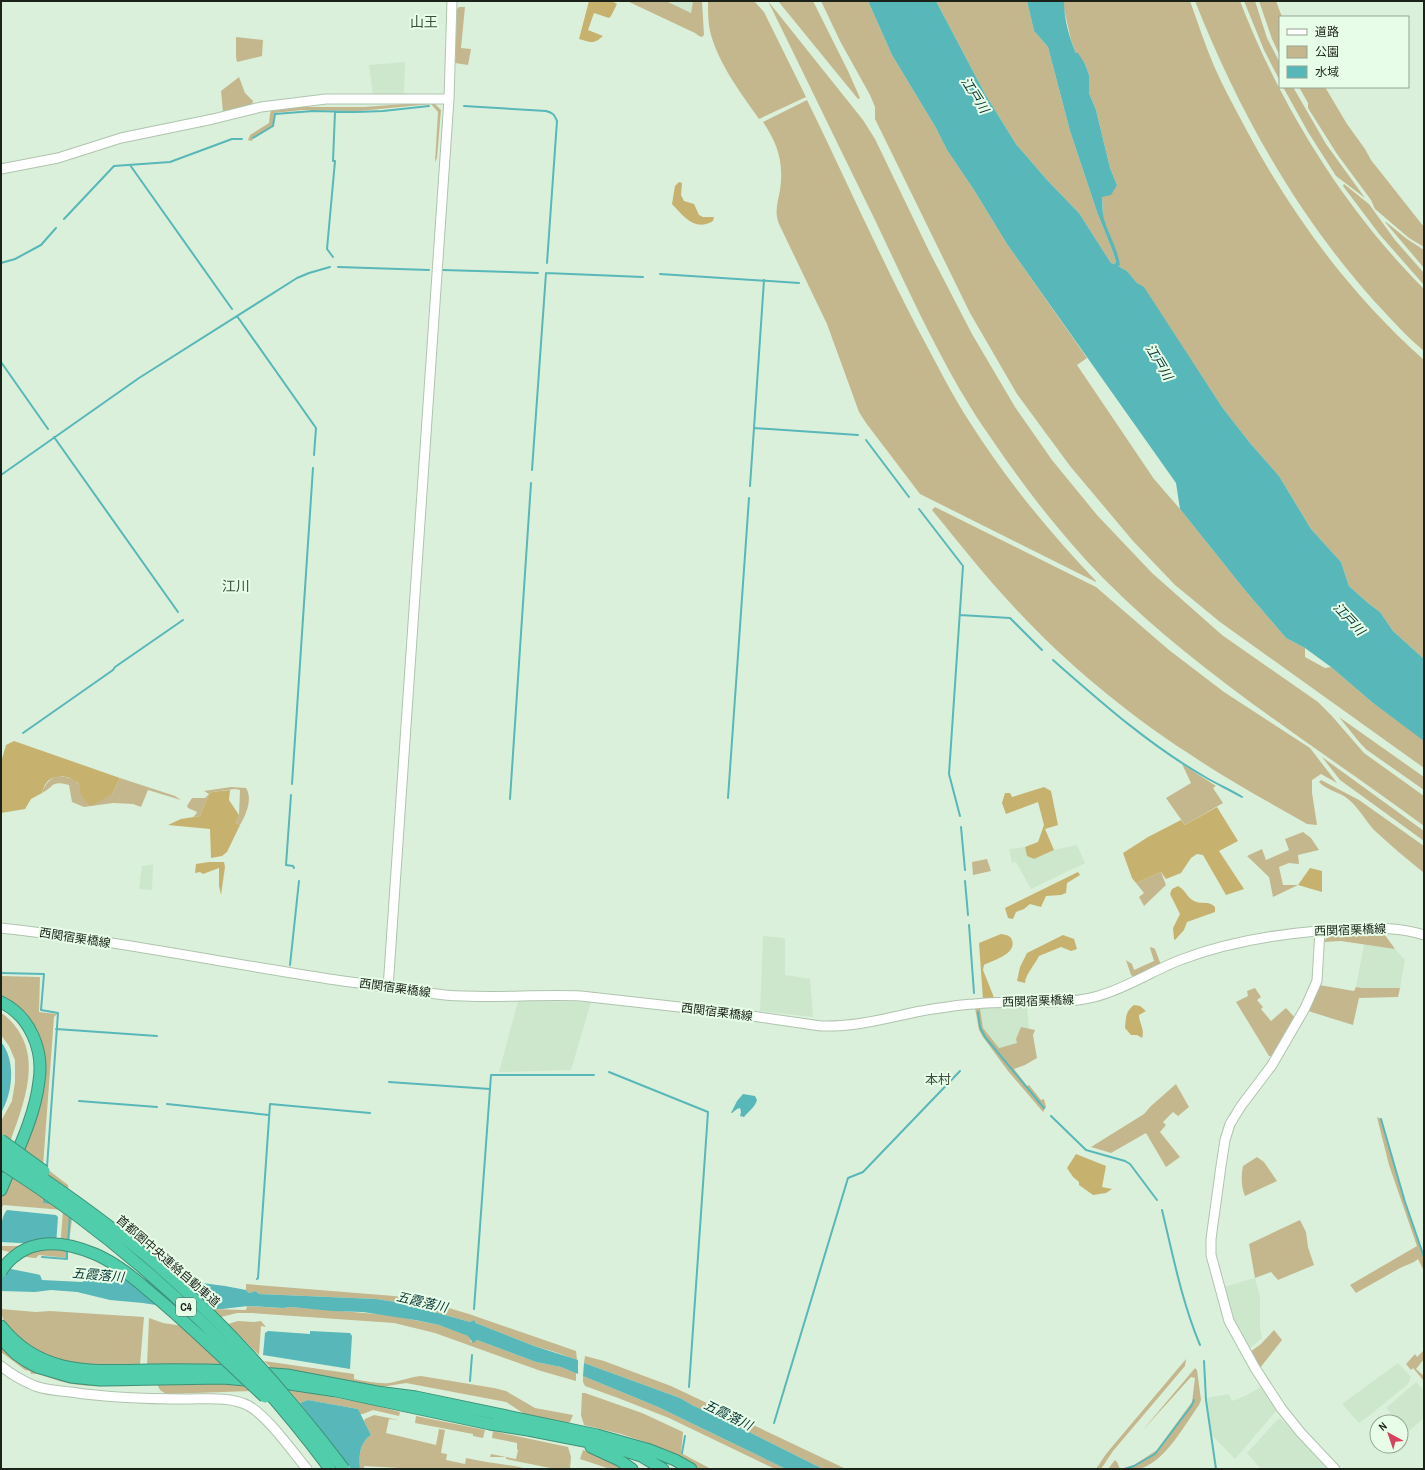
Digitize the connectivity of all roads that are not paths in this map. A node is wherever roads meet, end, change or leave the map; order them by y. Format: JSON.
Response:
{"nodes":[{"id":1,"x":452,"y":1,"type":"edge"},
{"id":2,"x":449,"y":99,"type":"junction"},
{"id":3,"x":1,"y":169,"type":"edge"},
{"id":4,"x":1,"y":928,"type":"edge"},
{"id":5,"x":1320,"y":930,"type":"junction"},
{"id":6,"x":1424,"y":935,"type":"edge"},
{"id":7,"x":388,"y":988,"type":"junction"},
{"id":8,"x":1,"y":1002,"type":"edge"},
{"id":9,"x":1,"y":1009,"type":"edge"},
{"id":10,"x":1,"y":1140,"type":"edge"},
{"id":11,"x":1,"y":1151,"type":"edge"},
{"id":12,"x":1,"y":1163,"type":"edge"},
{"id":13,"x":1,"y":1175,"type":"edge"},
{"id":14,"x":1,"y":1190,"type":"edge"},
{"id":15,"x":1,"y":1272,"type":"edge"},
{"id":16,"x":188,"y":1294,"type":"junction"},
{"id":17,"x":1,"y":1322,"type":"edge"},
{"id":18,"x":3,"y":1333,"type":"edge"},
{"id":19,"x":1,"y":1366,"type":"edge"},
{"id":20,"x":149,"y":1374,"type":"junction"},
{"id":21,"x":556,"y":1435,"type":"junction"},
{"id":22,"x":625,"y":1443,"type":"junction"},
{"id":23,"x":307,"y":1469,"type":"edge"},
{"id":24,"x":330,"y":1469,"type":"edge"},
{"id":25,"x":344,"y":1469,"type":"edge"},
{"id":26,"x":632,"y":1469,"type":"edge"},
{"id":27,"x":663,"y":1469,"type":"edge"},
{"id":28,"x":672,"y":1469,"type":"edge"},
{"id":29,"x":691,"y":1469,"type":"edge"},
{"id":30,"x":1335,"y":1469,"type":"edge"}],
"edges":[{"from":1,"to":2,"type":"street"},
{"from":2,"to":3,"type":"street"},
{"from":2,"to":7,"type":"street"},
{"from":4,"to":7,"type":"street","name":"西関宿栗橋線"},
{"from":5,"to":6,"type":"street","name":"西関宿栗橋線"},
{"from":5,"to":7,"type":"street","name":"西関宿栗橋線"},
{"from":5,"to":30,"type":"street"},
{"from":8,"to":14,"type":"highway"},
{"from":9,"to":13,"type":"highway"},
{"from":10,"to":16,"type":"highway","bridge":true},
{"from":11,"to":16,"type":"highway","name":"首都圏中央連絡自動車道","number":"C4","bridge":true},
{"from":12,"to":24,"type":"highway","name":"首都圏中央連絡自動車道","number":"C4","bridge":true},
{"from":15,"to":24,"type":"highway","bridge":true},
{"from":16,"to":25,"type":"highway","name":"首都圏中央連絡自動車道","number":"C4","bridge":true},
{"from":17,"to":18,"type":"highway"},
{"from":18,"to":20,"type":"highway"},
{"from":19,"to":23,"type":"street"},
{"from":20,"to":21,"type":"highway"},
{"from":20,"to":22,"type":"highway"},
{"from":21,"to":26,"type":"highway"},
{"from":21,"to":27,"type":"highway"},
{"from":22,"to":28,"type":"highway"},
{"from":22,"to":29,"type":"highway"}]}
